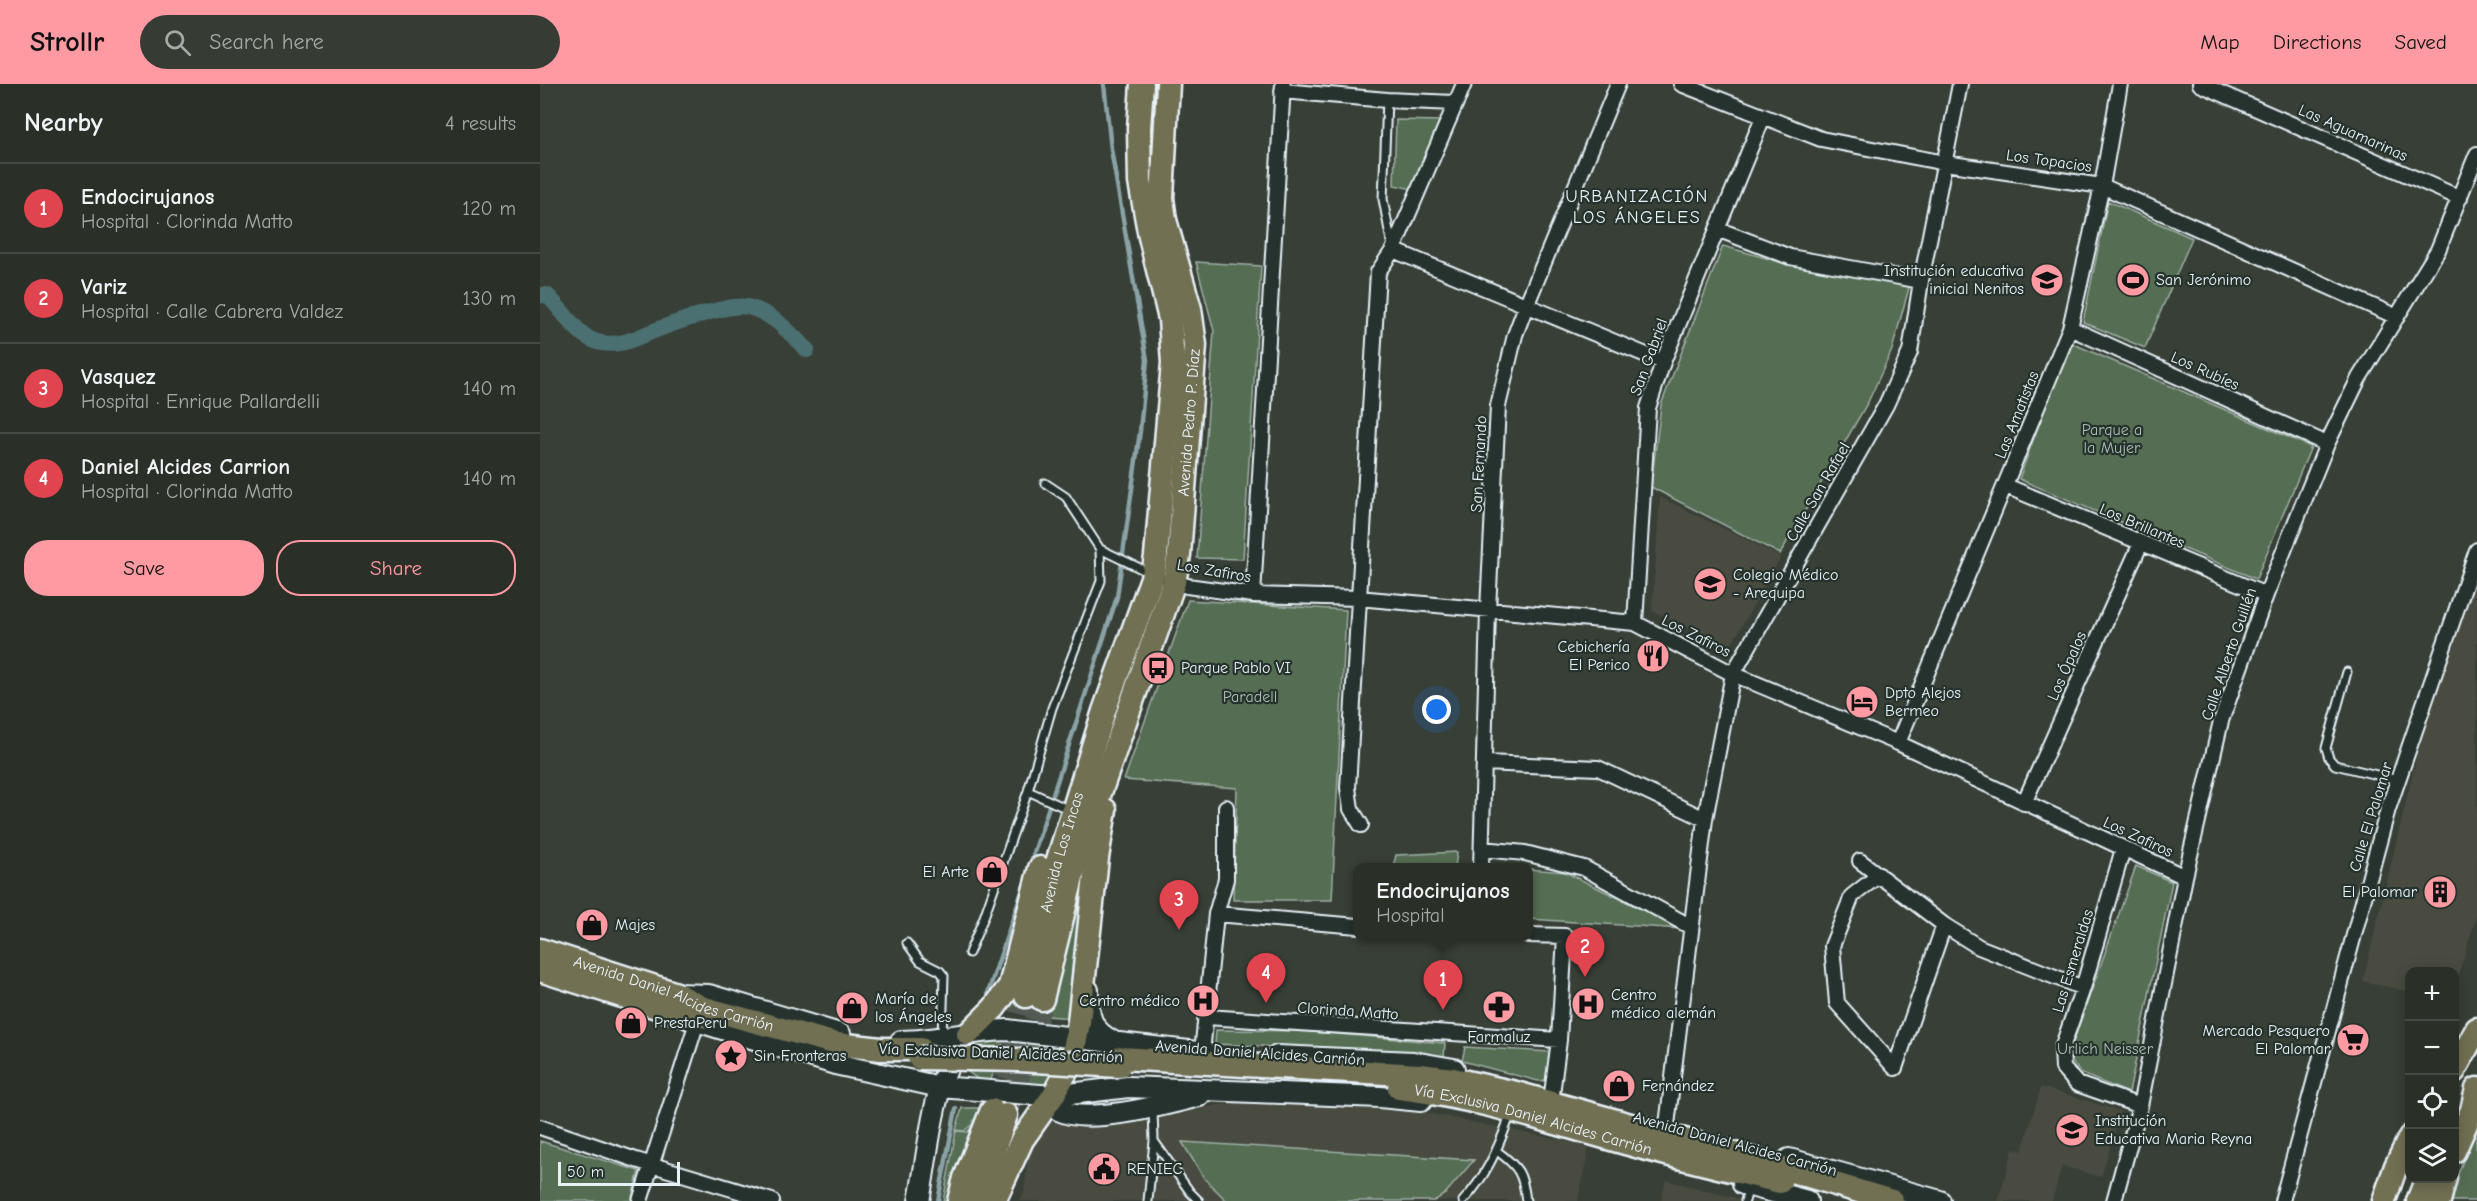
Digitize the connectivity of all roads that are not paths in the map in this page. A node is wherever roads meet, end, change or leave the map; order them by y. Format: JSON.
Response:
{"nodes":[{"id":1,"x":1142,"y":84,"type":"edge"},
{"id":2,"x":1168,"y":84,"type":"edge"},
{"id":3,"x":1464,"y":84,"type":"edge"},
{"id":4,"x":1618,"y":84,"type":"edge"},
{"id":5,"x":1681,"y":84,"type":"edge"},
{"id":6,"x":1960,"y":84,"type":"edge"},
{"id":7,"x":2120,"y":84,"type":"edge"},
{"id":8,"x":2200,"y":84,"type":"edge"},
{"id":9,"x":1283,"y":87,"type":"edge"},
{"id":10,"x":1387,"y":100,"type":"junction"},
{"id":11,"x":1454,"y":103,"type":"junction"},
{"id":12,"x":1763,"y":117,"type":"junction"},
{"id":13,"x":1139,"y":136,"type":"junction"},
{"id":14,"x":1165,"y":138,"type":"junction"},
{"id":15,"x":2477,"y":154,"type":"edge"},
{"id":16,"x":1945,"y":163,"type":"junction"},
{"id":17,"x":2102,"y":186,"type":"junction"},
{"id":18,"x":2460,"y":198,"type":"junction"},
{"id":19,"x":1717,"y":229,"type":"junction"},
{"id":20,"x":1393,"y":250,"type":"junction"},
{"id":21,"x":1921,"y":282,"type":"junction"},
{"id":22,"x":1526,"y":306,"type":"junction"},
{"id":23,"x":2397,"y":317,"type":"junction"},
{"id":24,"x":2070,"y":328,"type":"junction"},
{"id":25,"x":1663,"y":362,"type":"junction"},
{"id":26,"x":2327,"y":444,"type":"junction"},
{"id":27,"x":1045,"y":483,"type":"dead end"},
{"id":28,"x":2006,"y":486,"type":"junction"},
{"id":29,"x":2141,"y":543,"type":"junction"},
{"id":30,"x":1100,"y":549,"type":"junction"},
{"id":31,"x":2477,"y":550,"type":"edge"},
{"id":32,"x":1155,"y":574,"type":"junction"},
{"id":33,"x":1253,"y":595,"type":"junction"},
{"id":34,"x":2266,"y":596,"type":"junction"},
{"id":35,"x":1358,"y":598,"type":"junction"},
{"id":36,"x":1488,"y":610,"type":"junction"},
{"id":37,"x":1635,"y":624,"type":"junction"},
{"id":38,"x":2347,"y":672,"type":"dead end"},
{"id":39,"x":1733,"y":674,"type":"junction"},
{"id":40,"x":1104,"y":711,"type":"junction"},
{"id":41,"x":1898,"y":743,"type":"junction"},
{"id":42,"x":1114,"y":755,"type":"junction"},
{"id":43,"x":1485,"y":763,"type":"junction"},
{"id":44,"x":2398,"y":780,"type":"junction"},
{"id":45,"x":1028,"y":791,"type":"junction"},
{"id":46,"x":2024,"y":802,"type":"junction"},
{"id":47,"x":1058,"y":805,"type":"junction"},
{"id":48,"x":1226,"y":807,"type":"dead end"},
{"id":49,"x":1705,"y":819,"type":"junction"},
{"id":50,"x":1361,"y":825,"type":"dead end"},
{"id":51,"x":1482,"y":849,"type":"junction"},
{"id":52,"x":2124,"y":849,"type":"junction"},
{"id":53,"x":1860,"y":861,"type":"dead end"},
{"id":54,"x":1481,"y":863,"type":"edge"},
{"id":55,"x":1879,"y":875,"type":"junction"},
{"id":56,"x":2185,"y":877,"type":"junction"},
{"id":57,"x":1216,"y":914,"type":"junction"},
{"id":58,"x":1353,"y":926,"type":"edge"},
{"id":59,"x":1944,"y":926,"type":"junction"},
{"id":60,"x":1691,"y":927,"type":"junction"},
{"id":61,"x":1533,"y":935,"type":"edge"},
{"id":62,"x":906,"y":943,"type":"dead end"},
{"id":63,"x":1088,"y":945,"type":"junction"},
{"id":64,"x":540,"y":950,"type":"edge"},
{"id":65,"x":969,"y":953,"type":"dead end"},
{"id":66,"x":540,"y":970,"type":"edge"},
{"id":67,"x":2083,"y":988,"type":"junction"},
{"id":68,"x":673,"y":1002,"type":"junction"},
{"id":69,"x":1207,"y":1017,"type":"junction"},
{"id":70,"x":697,"y":1022,"type":"junction"},
{"id":71,"x":2477,"y":1029,"type":"edge"},
{"id":72,"x":968,"y":1034,"type":"junction"},
{"id":73,"x":1052,"y":1036,"type":"junction"},
{"id":74,"x":942,"y":1038,"type":"junction"},
{"id":75,"x":1077,"y":1038,"type":"junction"},
{"id":76,"x":1559,"y":1040,"type":"junction"},
{"id":77,"x":1202,"y":1053,"type":"junction"},
{"id":78,"x":1118,"y":1056,"type":"junction"},
{"id":79,"x":1072,"y":1061,"type":"junction"},
{"id":80,"x":2459,"y":1061,"type":"edge"},
{"id":81,"x":949,"y":1062,"type":"junction"},
{"id":82,"x":2477,"y":1084,"type":"edge"},
{"id":83,"x":940,"y":1087,"type":"junction"},
{"id":84,"x":2477,"y":1089,"type":"edge"},
{"id":85,"x":972,"y":1090,"type":"junction"},
{"id":86,"x":1226,"y":1090,"type":"junction"},
{"id":87,"x":1552,"y":1094,"type":"junction"},
{"id":88,"x":1053,"y":1096,"type":"junction"},
{"id":89,"x":2140,"y":1106,"type":"junction"},
{"id":90,"x":1153,"y":1107,"type":"junction"},
{"id":91,"x":2459,"y":1115,"type":"edge"},
{"id":92,"x":1508,"y":1120,"type":"junction"},
{"id":93,"x":1667,"y":1125,"type":"junction"},
{"id":94,"x":540,"y":1127,"type":"edge"},
{"id":95,"x":2459,"y":1139,"type":"edge"},
{"id":96,"x":1154,"y":1141,"type":"junction"},
{"id":97,"x":2405,"y":1146,"type":"edge"},
{"id":98,"x":1497,"y":1151,"type":"junction"},
{"id":99,"x":651,"y":1164,"type":"junction"},
{"id":100,"x":2405,"y":1182,"type":"edge"},
{"id":101,"x":2425,"y":1183,"type":"edge"},
{"id":102,"x":2444,"y":1183,"type":"edge"},
{"id":103,"x":1747,"y":1193,"type":"edge"},
{"id":104,"x":640,"y":1201,"type":"edge"},
{"id":105,"x":772,"y":1201,"type":"edge"},
{"id":106,"x":919,"y":1201,"type":"edge"},
{"id":107,"x":958,"y":1201,"type":"edge"},
{"id":108,"x":976,"y":1201,"type":"edge"},
{"id":109,"x":994,"y":1201,"type":"edge"},
{"id":110,"x":1148,"y":1201,"type":"edge"},
{"id":111,"x":1199,"y":1201,"type":"edge"},
{"id":112,"x":1463,"y":1201,"type":"edge"},
{"id":113,"x":1526,"y":1201,"type":"edge"},
{"id":114,"x":1807,"y":1201,"type":"edge"},
{"id":115,"x":1857,"y":1201,"type":"edge"},
{"id":116,"x":1892,"y":1201,"type":"edge"},
{"id":117,"x":1940,"y":1201,"type":"edge"},
{"id":118,"x":2114,"y":1201,"type":"edge"},
{"id":119,"x":2282,"y":1201,"type":"edge"},
{"id":120,"x":2384,"y":1201,"type":"edge"},
{"id":121,"x":2398,"y":1201,"type":"edge"},
{"id":122,"x":2418,"y":1201,"type":"edge"},
{"id":123,"x":2439,"y":1201,"type":"edge"}],
"edges":[{"from":1,"to":13,"type":"main road","name":"Avenida Pedro P. Díaz"},
{"from":2,"to":14,"type":"main road","name":"Avenida Pedro P. Díaz"},
{"from":3,"to":11,"type":"street"},
{"from":4,"to":22,"type":"street","name":"San Fernando"},
{"from":5,"to":12,"type":"street","name":"Los Topacios"},
{"from":6,"to":16,"type":"street","name":"Calle San Rafael"},
{"from":7,"to":17,"type":"street","name":"Las Amatistas"},
{"from":8,"to":18,"type":"street","name":"Las Aguamarinas"},
{"from":9,"to":10,"type":"street"},
{"from":9,"to":33,"type":"street"},
{"from":10,"to":11,"type":"street"},
{"from":10,"to":20,"type":"lane"},
{"from":11,"to":20,"type":"street"},
{"from":12,"to":16,"type":"street","name":"Los Topacios"},
{"from":12,"to":19,"type":"street","name":"San Gabriel"},
{"from":13,"to":14,"type":"main road"},
{"from":13,"to":32,"type":"main road","name":"Avenida Pedro P. Díaz"},
{"from":14,"to":32,"type":"main road","name":"Avenida Pedro P. Díaz"},
{"from":15,"to":18,"type":"street","name":"Calle Alberto Guillén"},
{"from":16,"to":17,"type":"street","name":"Los Topacios"},
{"from":16,"to":21,"type":"street","name":"Calle San Rafael"},
{"from":17,"to":23,"type":"street","name":"Los Topacios"},
{"from":17,"to":24,"type":"street","name":"Las Amatistas"},
{"from":18,"to":23,"type":"street","name":"Calle Alberto Guillén"},
{"from":19,"to":21,"type":"street"},
{"from":19,"to":25,"type":"street","name":"San Gabriel"},
{"from":20,"to":22,"type":"street"},
{"from":20,"to":35,"type":"street"},
{"from":21,"to":39,"type":"street","name":"Calle San Rafael"},
{"from":22,"to":25,"type":"street"},
{"from":22,"to":36,"type":"street","name":"San Fernando"},
{"from":23,"to":26,"type":"street","name":"Calle Alberto Guillén"},
{"from":24,"to":26,"type":"street","name":"Los Rubíes"},
{"from":24,"to":28,"type":"street","name":"Las Amatistas"},
{"from":25,"to":37,"type":"street","name":"San Gabriel"},
{"from":26,"to":34,"type":"street","name":"Calle Alberto Guillén"},
{"from":27,"to":30,"type":"lane"},
{"from":28,"to":29,"type":"street","name":"Los Brillantes"},
{"from":28,"to":41,"type":"street","name":"Las Amatistas"},
{"from":29,"to":34,"type":"street","name":"Los Brillantes"},
{"from":29,"to":46,"type":"street","name":"Los Ópalos"},
{"from":30,"to":32,"type":"lane"},
{"from":30,"to":45,"type":"lane"},
{"from":31,"to":44,"type":"street","name":"Calle El Palomar"},
{"from":32,"to":33,"type":"street","name":"Los Zafiros"},
{"from":32,"to":40,"type":"main road","name":"Avenida Pedro P. Díaz"},
{"from":32,"to":42,"type":"main road","name":"Avenida Pedro P. Díaz"},
{"from":33,"to":35,"type":"street","name":"Los Zafiros"},
{"from":34,"to":56,"type":"street","name":"Calle Alberto Guillén"},
{"from":35,"to":36,"type":"street","name":"Los Zafiros"},
{"from":35,"to":50,"type":"street"},
{"from":36,"to":37,"type":"street","name":"Los Zafiros"},
{"from":36,"to":43,"type":"street","name":"San Fernando"},
{"from":37,"to":39,"type":"street","name":"Los Zafiros"},
{"from":38,"to":44,"type":"lane"},
{"from":39,"to":41,"type":"street","name":"Los Zafiros"},
{"from":39,"to":49,"type":"street","name":"Calle San Rafael"},
{"from":40,"to":42,"type":"main road","name":"Avenida Los Incas"},
{"from":40,"to":47,"type":"main road"},
{"from":41,"to":46,"type":"street","name":"Los Zafiros"},
{"from":42,"to":63,"type":"main road"},
{"from":43,"to":49,"type":"street"},
{"from":43,"to":51,"type":"street","name":"San Fernando"},
{"from":44,"to":119,"type":"street","name":"Calle El Palomar"},
{"from":45,"to":47,"type":"lane"},
{"from":45,"to":65,"type":"lane"},
{"from":46,"to":52,"type":"street","name":"Los Zafiros"},
{"from":47,"to":72,"type":"main road"},
{"from":48,"to":57,"type":"street"},
{"from":49,"to":60,"type":"street","name":"Calle San Rafael"},
{"from":51,"to":54,"type":"street","name":"San Fernando"},
{"from":51,"to":60,"type":"street"},
{"from":52,"to":56,"type":"street","name":"Los Zafiros"},
{"from":52,"to":67,"type":"street","name":"Las Esmeraldas"},
{"from":53,"to":55,"type":"street"},
{"from":55,"to":59,"type":"street"},
{"from":55,"to":59,"type":"street"},
{"from":56,"to":89,"type":"street","name":"Calle Alberto Guillén"},
{"from":57,"to":58,"type":"street"},
{"from":57,"to":69,"type":"street"},
{"from":59,"to":67,"type":"street"},
{"from":60,"to":93,"type":"street","name":"Calle San Rafael"},
{"from":61,"to":76,"type":"street"},
{"from":62,"to":74,"type":"lane"},
{"from":63,"to":75,"type":"main road"},
{"from":63,"to":78,"type":"main road"},
{"from":64,"to":68,"type":"main road","name":"Avenida Daniel Alcides Carrión"},
{"from":66,"to":68,"type":"main road","name":"Avenida Daniel Alcides Carrión"},
{"from":67,"to":89,"type":"street","name":"Las Esmeraldas"},
{"from":68,"to":70,"type":"main road","name":"Avenida Daniel Alcides Carrión"},
{"from":68,"to":74,"type":"main road","name":"Avenida Daniel Alcides Carrión"},
{"from":68,"to":78,"type":"main road","name":"Vía Exclusiva Daniel Alcides Carrión","bridge":true},
{"from":69,"to":76,"type":"street","name":"Clorinda Matto"},
{"from":69,"to":77,"type":"street"},
{"from":70,"to":83,"type":"main road","name":"Avenida Daniel Alcides Carrión"},
{"from":70,"to":99,"type":"street"},
{"from":71,"to":80,"type":"main road"},
{"from":72,"to":73,"type":"main road","name":"Avenida Daniel Alcides Carrión"},
{"from":72,"to":74,"type":"main road","name":"Avenida Daniel Alcides Carrión"},
{"from":72,"to":81,"type":"main road"},
{"from":73,"to":75,"type":"main road","name":"Avenida Daniel Alcides Carrión"},
{"from":73,"to":79,"type":"main road"},
{"from":75,"to":78,"type":"main road","name":"Avenida Daniel Alcides Carrión"},
{"from":75,"to":79,"type":"main road"},
{"from":76,"to":87,"type":"street"},
{"from":77,"to":78,"type":"main road","name":"Avenida Daniel Alcides Carrión"},
{"from":77,"to":87,"type":"main road","name":"Avenida Daniel Alcides Carrión"},
{"from":78,"to":115,"type":"main road","name":"Vía Exclusiva Daniel Alcides Carrión"},
{"from":78,"to":116,"type":"main road","name":"Vía Exclusiva Daniel Alcides Carrión"},
{"from":79,"to":88,"type":"main road"},
{"from":81,"to":83,"type":"main road"},
{"from":81,"to":85,"type":"main road"},
{"from":82,"to":91,"type":"main road"},
{"from":83,"to":85,"type":"main road","name":"Avenida Daniel Alcides Carrión"},
{"from":83,"to":106,"type":"main road"},
{"from":84,"to":95,"type":"main road"},
{"from":85,"to":88,"type":"main road","name":"Avenida Daniel Alcides Carrión"},
{"from":86,"to":88,"type":"main road","name":"Avenida Daniel Alcides Carrión"},
{"from":86,"to":90,"type":"main road"},
{"from":86,"to":92,"type":"main road","name":"Avenida Daniel Alcides Carrión"},
{"from":87,"to":93,"type":"main road","name":"Avenida Daniel Alcides Carrión"},
{"from":88,"to":90,"type":"main road"},
{"from":88,"to":109,"type":"main road"},
{"from":89,"to":118,"type":"street","name":"Calle Alberto Guillén"},
{"from":90,"to":96,"type":"lane"},
{"from":92,"to":98,"type":"lane"},
{"from":92,"to":103,"type":"main road","name":"Avenida Daniel Alcides Carrión"},
{"from":93,"to":117,"type":"main road","name":"Avenida Daniel Alcides Carrión"},
{"from":94,"to":99,"type":"street"},
{"from":96,"to":110,"type":"lane"},
{"from":96,"to":111,"type":"lane"},
{"from":97,"to":120,"type":"main road"},
{"from":98,"to":112,"type":"lane"},
{"from":98,"to":113,"type":"lane"},
{"from":99,"to":104,"type":"street"},
{"from":99,"to":105,"type":"street"},
{"from":100,"to":121,"type":"main road"},
{"from":101,"to":122,"type":"main road"},
{"from":102,"to":123,"type":"main road"},
{"from":103,"to":114,"type":"main road","name":"Avenida Daniel Alcides Carrión"},
{"from":107,"to":108,"type":"main road"}]}
